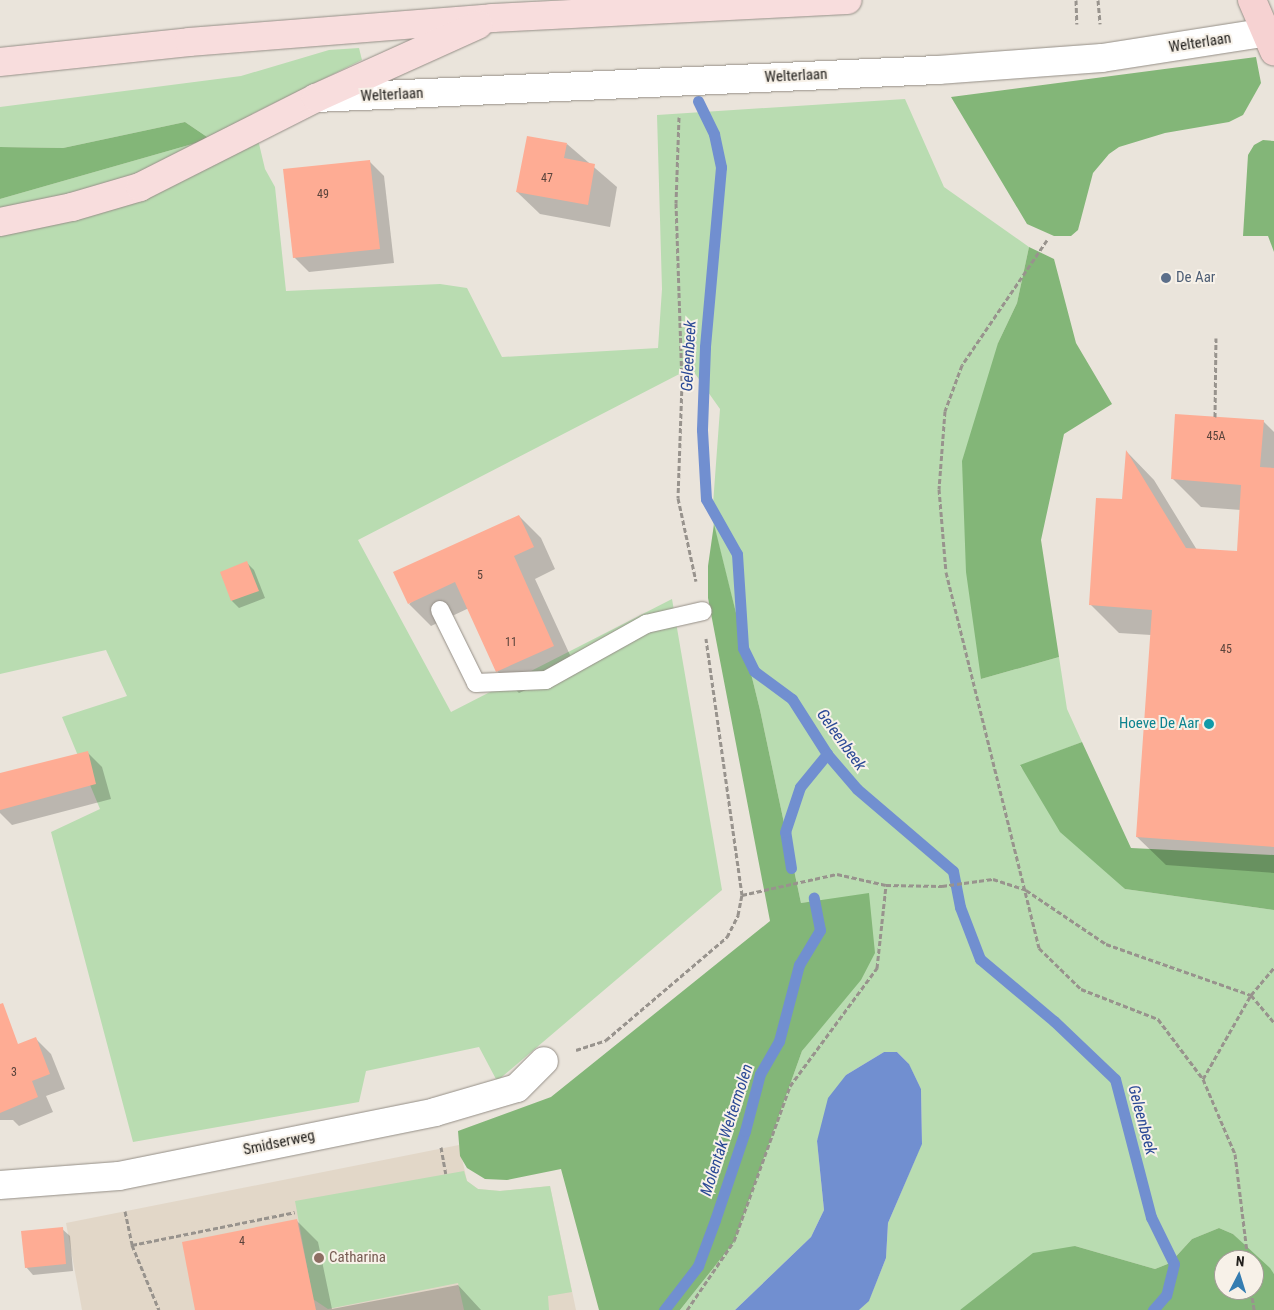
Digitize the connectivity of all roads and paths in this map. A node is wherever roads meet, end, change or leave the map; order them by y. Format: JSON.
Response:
{"nodes":[{"id":1,"x":848,"y":0,"type":"edge"},
{"id":2,"x":1252,"y":0,"type":"edge"},
{"id":3,"x":492,"y":18,"type":"junction"},
{"id":4,"x":1272,"y":38,"type":"edge"},
{"id":5,"x":0,"y":62,"type":"edge"},
{"id":6,"x":682,"y":82,"type":"junction"},
{"id":7,"x":316,"y":98,"type":"junction"},
{"id":8,"x":0,"y":222,"type":"edge"},
{"id":9,"x":1047,"y":240,"type":"dead end"},
{"id":10,"x":1216,"y":338,"type":"dead end"},
{"id":11,"x":1215,"y":417,"type":"dead end"},
{"id":12,"x":440,"y":610,"type":"dead end"},
{"id":13,"x":702,"y":611,"type":"junction"},
{"id":14,"x":886,"y":885,"type":"junction"},
{"id":15,"x":1026,"y":890,"type":"junction"},
{"id":16,"x":742,"y":895,"type":"junction"},
{"id":17,"x":1274,"y":968,"type":"edge"},
{"id":18,"x":1251,"y":995,"type":"junction"},
{"id":19,"x":1274,"y":1022,"type":"edge"},
{"id":20,"x":544,"y":1062,"type":"joint"},
{"id":21,"x":1204,"y":1079,"type":"junction"},
{"id":22,"x":119,"y":1176,"type":"junction"},
{"id":23,"x":0,"y":1185,"type":"edge"},
{"id":24,"x":295,"y":1212,"type":"dead end"},
{"id":25,"x":132,"y":1245,"type":"junction"},
{"id":26,"x":1247,"y":1250,"type":"edge"},
{"id":27,"x":160,"y":1310,"type":"edge"},
{"id":28,"x":687,"y":1310,"type":"edge"}],
"edges":[{"from":1,"to":3,"type":"main road"},
{"from":2,"to":4,"type":"highway"},
{"from":3,"to":5,"type":"main road"},
{"from":3,"to":7,"type":"main road"},
{"from":4,"to":6,"type":"street","name":"Welterlaan"},
{"from":6,"to":7,"type":"street","name":"Welterlaan"},
{"from":6,"to":13,"type":"path"},
{"from":7,"to":8,"type":"main road"},
{"from":9,"to":15,"type":"path"},
{"from":10,"to":11,"type":"path"},
{"from":12,"to":13,"type":"lane"},
{"from":13,"to":16,"type":"path"},
{"from":14,"to":15,"type":"path"},
{"from":14,"to":16,"type":"path"},
{"from":14,"to":28,"type":"path"},
{"from":15,"to":18,"type":"path"},
{"from":15,"to":21,"type":"path"},
{"from":16,"to":20,"type":"path"},
{"from":17,"to":18,"type":"path"},
{"from":18,"to":19,"type":"path"},
{"from":18,"to":21,"type":"path"},
{"from":20,"to":22,"type":"street","name":"Smidserweg"},
{"from":21,"to":26,"type":"path"},
{"from":22,"to":23,"type":"street","name":"Smidserweg"},
{"from":22,"to":25,"type":"path"},
{"from":24,"to":25,"type":"path"},
{"from":25,"to":27,"type":"path"}]}
